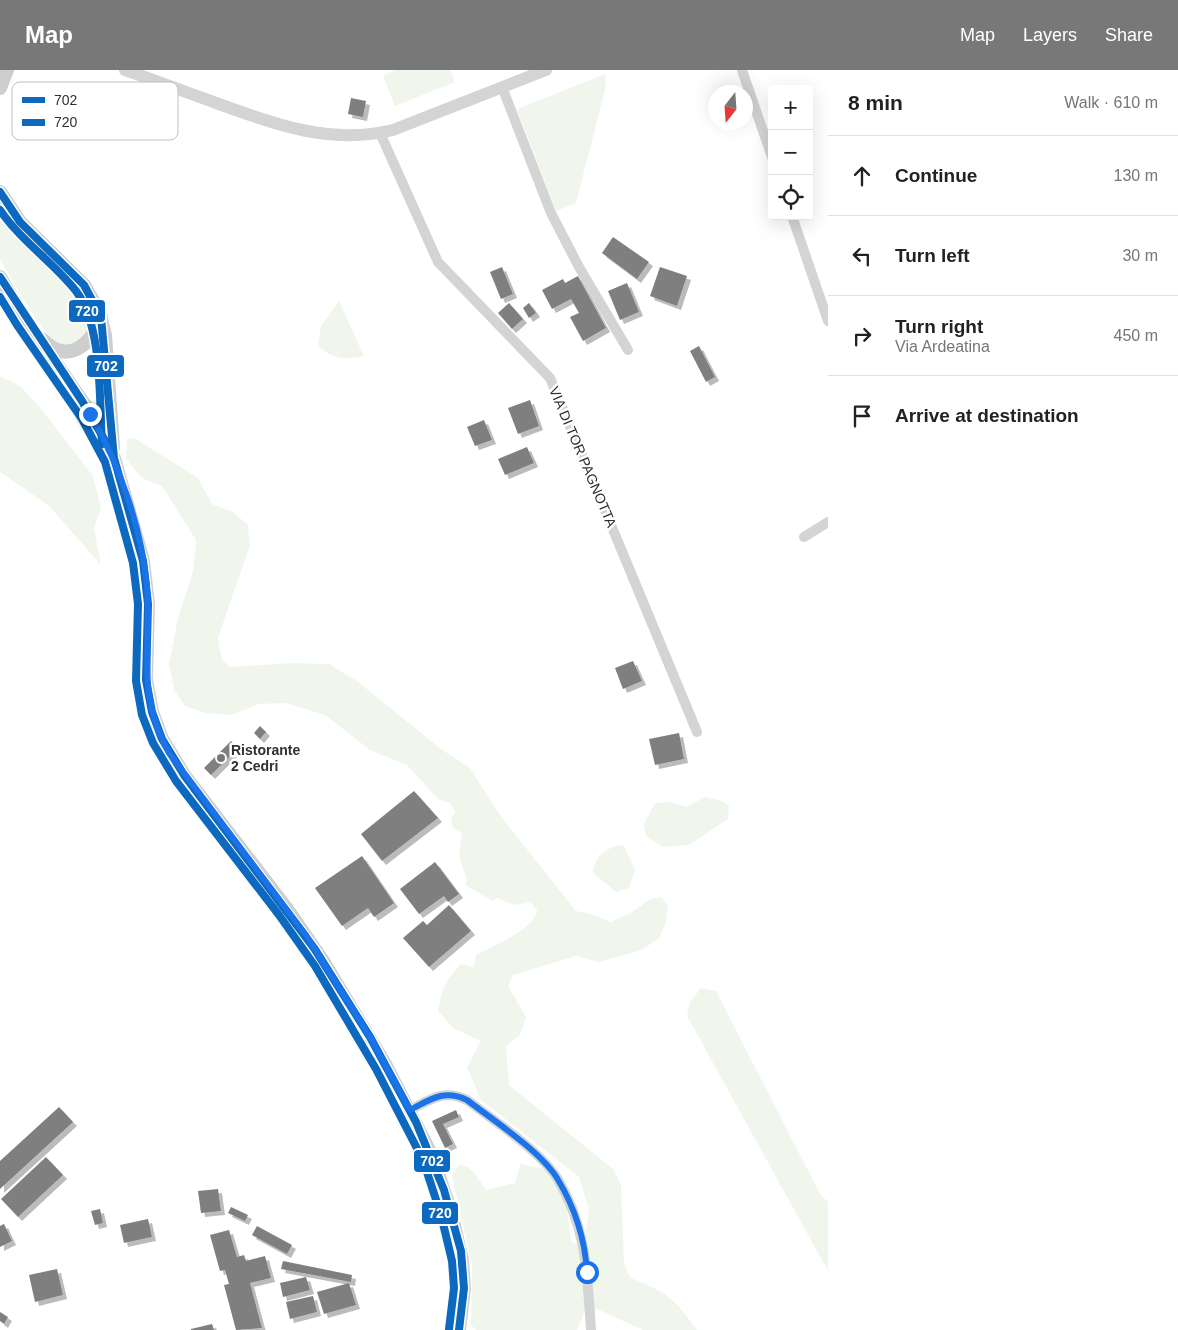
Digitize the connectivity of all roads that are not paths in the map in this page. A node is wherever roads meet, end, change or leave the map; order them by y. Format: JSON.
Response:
{"nodes":[{"id":1,"x":16,"y":70,"type":"edge"},
{"id":2,"x":126,"y":70,"type":"edge"},
{"id":3,"x":546,"y":70,"type":"edge"},
{"id":4,"x":742,"y":70,"type":"edge"},
{"id":5,"x":4,"y":80,"type":"edge"},
{"id":6,"x":160,"y":82,"type":"edge"},
{"id":7,"x":502,"y":87,"type":"junction"},
{"id":8,"x":178,"y":88,"type":"edge"},
{"id":9,"x":380,"y":133,"type":"junction"},
{"id":10,"x":768,"y":145,"type":"edge"},
{"id":11,"x":0,"y":192,"type":"edge"},
{"id":12,"x":793,"y":220,"type":"edge"},
{"id":13,"x":0,"y":277,"type":"edge"},
{"id":14,"x":101,"y":317,"type":"junction"},
{"id":15,"x":25,"y":319,"type":"junction"},
{"id":16,"x":828,"y":322,"type":"edge"},
{"id":17,"x":628,"y":350,"type":"dead end"},
{"id":18,"x":114,"y":458,"type":"junction"},
{"id":19,"x":828,"y":522,"type":"edge"},
{"id":20,"x":804,"y":537,"type":"dead end"},
{"id":21,"x":697,"y":732,"type":"dead end"},
{"id":22,"x":410,"y":1110,"type":"junction"},
{"id":23,"x":459,"y":1330,"type":"edge"},
{"id":24,"x":591,"y":1330,"type":"edge"}],
"edges":[{"from":1,"to":5,"type":"street"},
{"from":2,"to":6,"type":"street"},
{"from":3,"to":7,"type":"street"},
{"from":4,"to":10,"type":"street"},
{"from":7,"to":9,"type":"street"},
{"from":7,"to":17,"type":"street"},
{"from":8,"to":9,"type":"street"},
{"from":9,"to":21,"type":"street","name":"VIA DI TOR PAGNOTTA"},
{"from":11,"to":14,"type":"main road"},
{"from":12,"to":16,"type":"street"},
{"from":13,"to":15,"type":"main road"},
{"from":14,"to":15,"type":"main road"},
{"from":14,"to":18,"type":"main road"},
{"from":15,"to":18,"type":"main road"},
{"from":18,"to":22,"type":"main road"},
{"from":19,"to":20,"type":"street"},
{"from":22,"to":23,"type":"main road"},
{"from":22,"to":24,"type":"street"}]}
